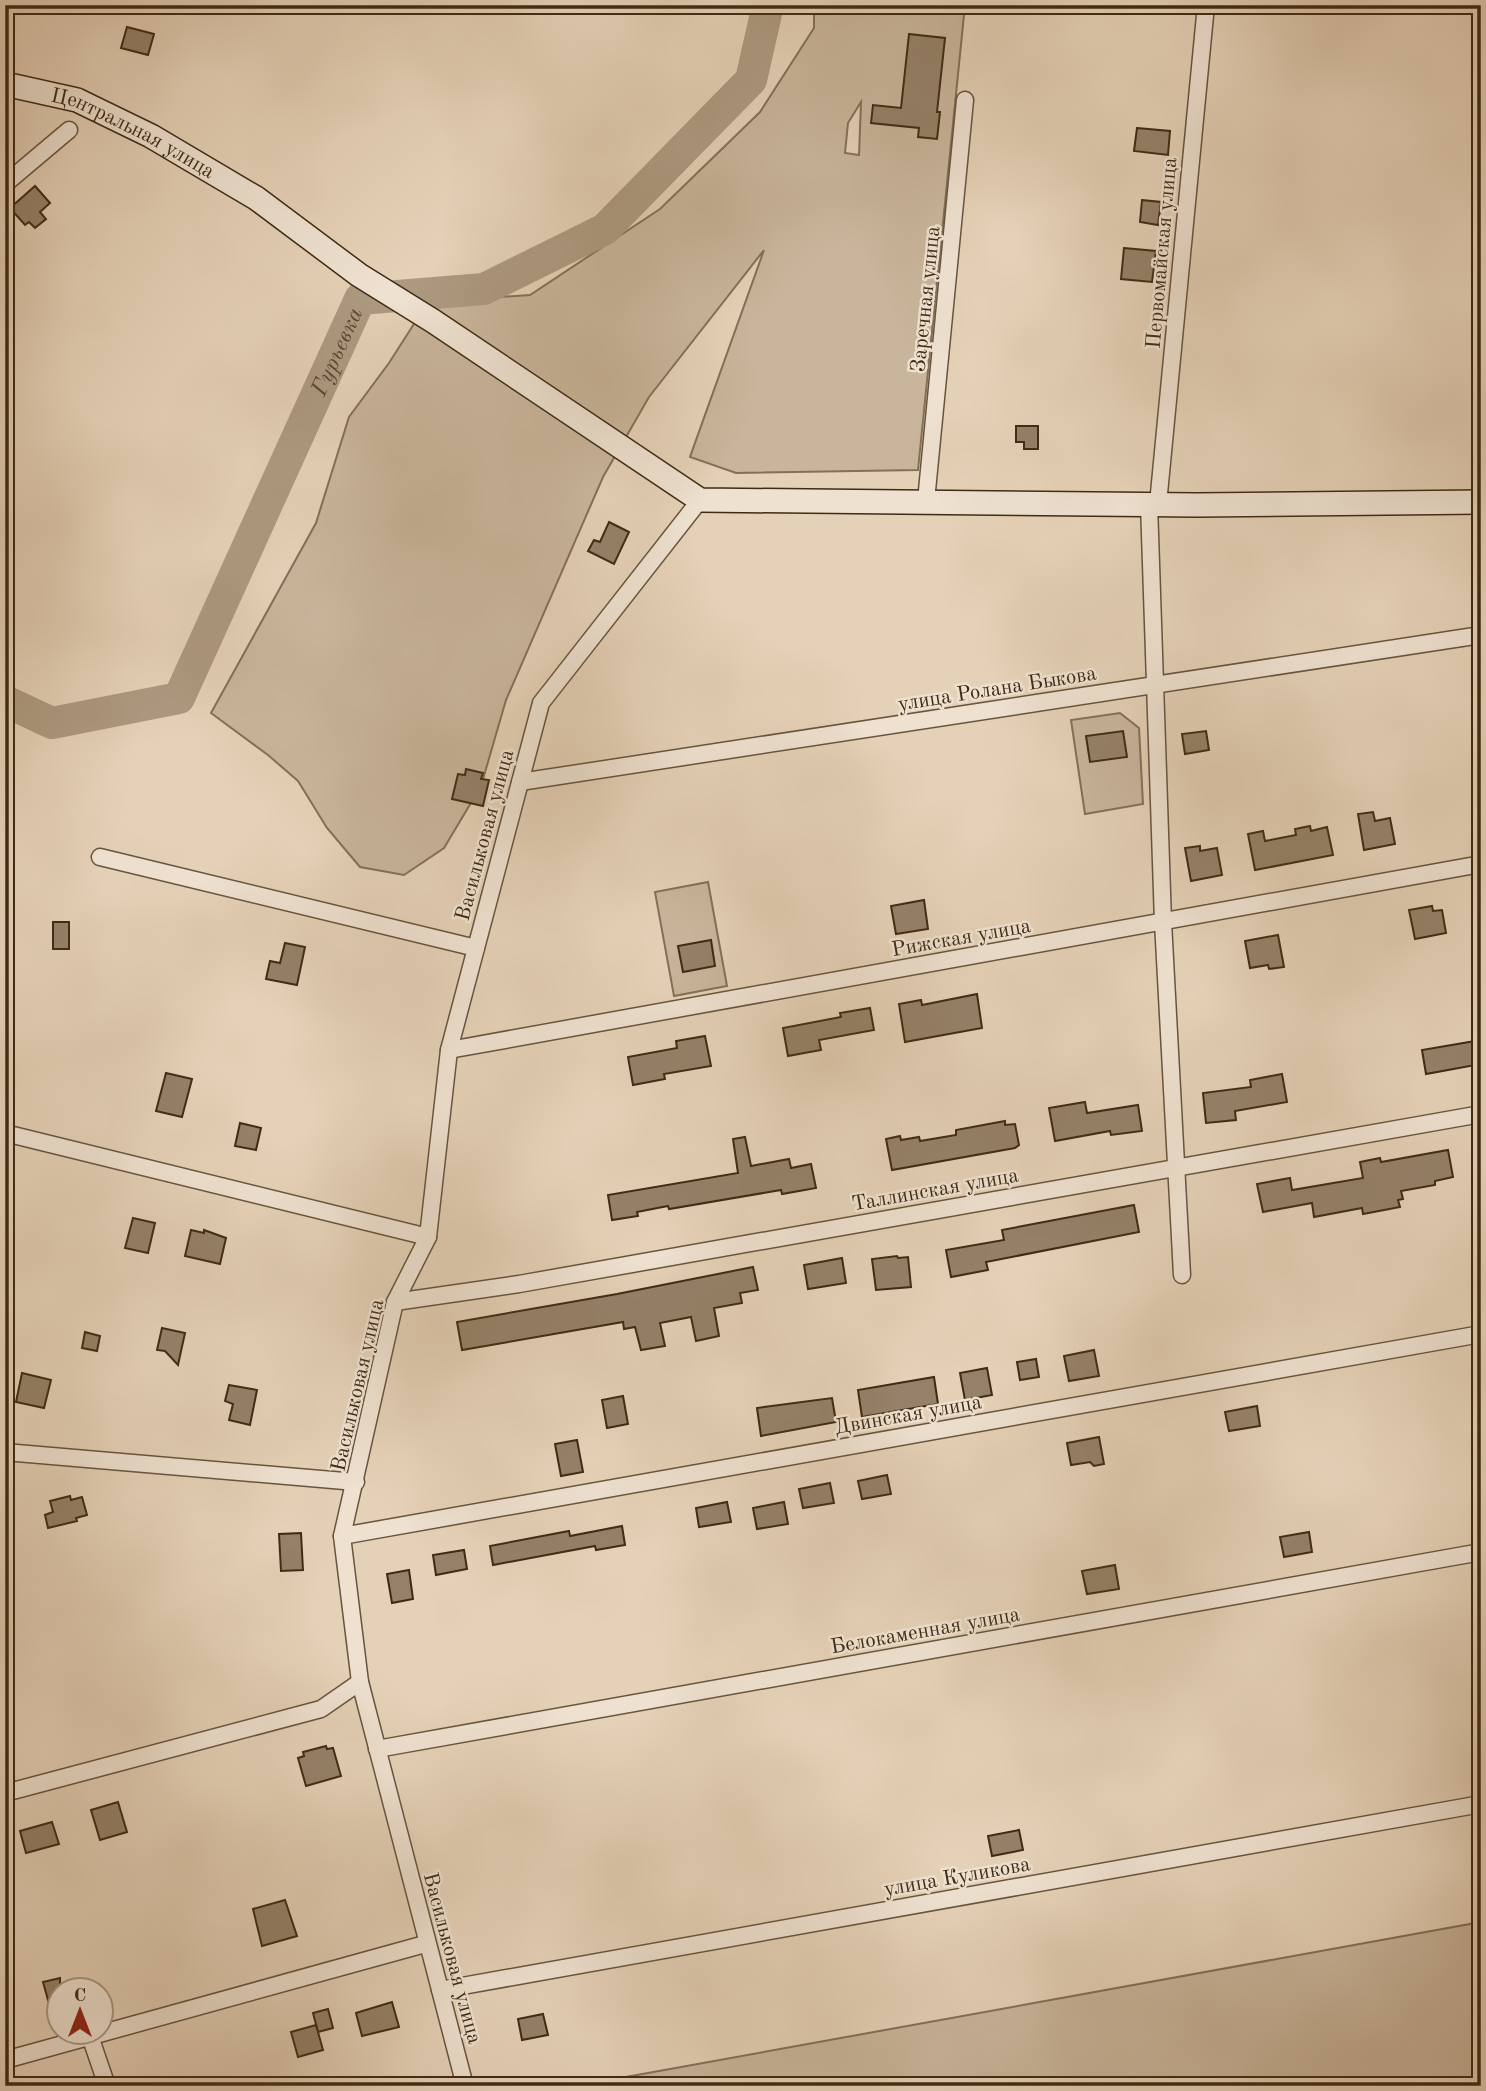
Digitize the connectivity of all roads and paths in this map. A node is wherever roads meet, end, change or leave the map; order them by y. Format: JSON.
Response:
{"nodes":[{"id":1,"x":1206,"y":5,"type":"edge"},
{"id":2,"x":5,"y":84,"type":"edge"},
{"id":3,"x":965,"y":100,"type":"dead end"},
{"id":4,"x":69,"y":130,"type":"dead end"},
{"id":5,"x":5,"y":184,"type":"edge"},
{"id":6,"x":700,"y":500,"type":"junction"},
{"id":7,"x":926,"y":501,"type":"junction"},
{"id":8,"x":1481,"y":502,"type":"edge"},
{"id":9,"x":1154,"y":504,"type":"junction"},
{"id":10,"x":1481,"y":635,"type":"edge"},
{"id":11,"x":1155,"y":685,"type":"junction"},
{"id":12,"x":520,"y":782,"type":"junction"},
{"id":13,"x":100,"y":857,"type":"dead end"},
{"id":14,"x":1481,"y":864,"type":"edge"},
{"id":15,"x":1163,"y":922,"type":"junction"},
{"id":16,"x":476,"y":948,"type":"junction"},
{"id":17,"x":449,"y":1050,"type":"junction"},
{"id":18,"x":1481,"y":1114,"type":"edge"},
{"id":19,"x":5,"y":1133,"type":"edge"},
{"id":20,"x":1175,"y":1168,"type":"junction"},
{"id":21,"x":428,"y":1237,"type":"junction"},
{"id":22,"x":1182,"y":1275,"type":"dead end"},
{"id":23,"x":395,"y":1301,"type":"junction"},
{"id":24,"x":1481,"y":1334,"type":"edge"},
{"id":25,"x":5,"y":1452,"type":"edge"},
{"id":26,"x":356,"y":1482,"type":"junction"},
{"id":27,"x":342,"y":1536,"type":"junction"},
{"id":28,"x":1481,"y":1552,"type":"edge"},
{"id":29,"x":360,"y":1682,"type":"junction"},
{"id":30,"x":377,"y":1749,"type":"junction"},
{"id":31,"x":5,"y":1793,"type":"edge"},
{"id":32,"x":1481,"y":1804,"type":"edge"},
{"id":33,"x":425,"y":1944,"type":"dead end"},
{"id":34,"x":440,"y":1990,"type":"junction"},
{"id":35,"x":116,"y":2029,"type":"edge"},
{"id":36,"x":55,"y":2046,"type":"edge"},
{"id":37,"x":93,"y":2046,"type":"edge"},
{"id":38,"x":5,"y":2060,"type":"edge"},
{"id":39,"x":107,"y":2086,"type":"edge"},
{"id":40,"x":465,"y":2086,"type":"edge"}],
"edges":[{"from":1,"to":9,"type":"street","name":"Первомайская улица"},
{"from":2,"to":6,"type":"street","name":"Центральная улица"},
{"from":3,"to":7,"type":"street","name":"Заречная улица"},
{"from":4,"to":5,"type":"street"},
{"from":6,"to":7,"type":"street"},
{"from":6,"to":12,"type":"street","name":"Васильковая улица"},
{"from":7,"to":9,"type":"street"},
{"from":8,"to":9,"type":"street"},
{"from":9,"to":11,"type":"street","name":"Первомайская улица"},
{"from":10,"to":11,"type":"street","name":"улица Ролана Быкова"},
{"from":11,"to":12,"type":"street","name":"улица Ролана Быкова"},
{"from":11,"to":15,"type":"street","name":"Первомайская улица"},
{"from":12,"to":16,"type":"street","name":"Васильковая улица"},
{"from":13,"to":16,"type":"street"},
{"from":14,"to":15,"type":"street","name":"Рижская улица"},
{"from":15,"to":17,"type":"street","name":"Рижская улица"},
{"from":15,"to":20,"type":"street","name":"Первомайская улица"},
{"from":16,"to":17,"type":"street","name":"Васильковая улица"},
{"from":17,"to":21,"type":"street","name":"Васильковая улица"},
{"from":18,"to":20,"type":"street","name":"Таллинская улица"},
{"from":19,"to":21,"type":"street"},
{"from":20,"to":22,"type":"street","name":"Первомайская улица"},
{"from":20,"to":23,"type":"street","name":"Таллинская улица"},
{"from":21,"to":23,"type":"street","name":"Васильковая улица"},
{"from":23,"to":26,"type":"street","name":"Васильковая улица"},
{"from":24,"to":27,"type":"street","name":"Двинская улица"},
{"from":25,"to":26,"type":"street"},
{"from":26,"to":27,"type":"street","name":"Васильковая улица"},
{"from":27,"to":29,"type":"street","name":"Васильковая улица"},
{"from":28,"to":30,"type":"street","name":"Белокаменная улица"},
{"from":29,"to":30,"type":"street","name":"Васильковая улица"},
{"from":29,"to":31,"type":"street"},
{"from":30,"to":34,"type":"street","name":"Васильковая улица"},
{"from":32,"to":34,"type":"street","name":"улица Куликова"},
{"from":33,"to":35,"type":"street"},
{"from":34,"to":40,"type":"street","name":"Васильковая улица"},
{"from":36,"to":38,"type":"street"},
{"from":37,"to":39,"type":"street"}]}
